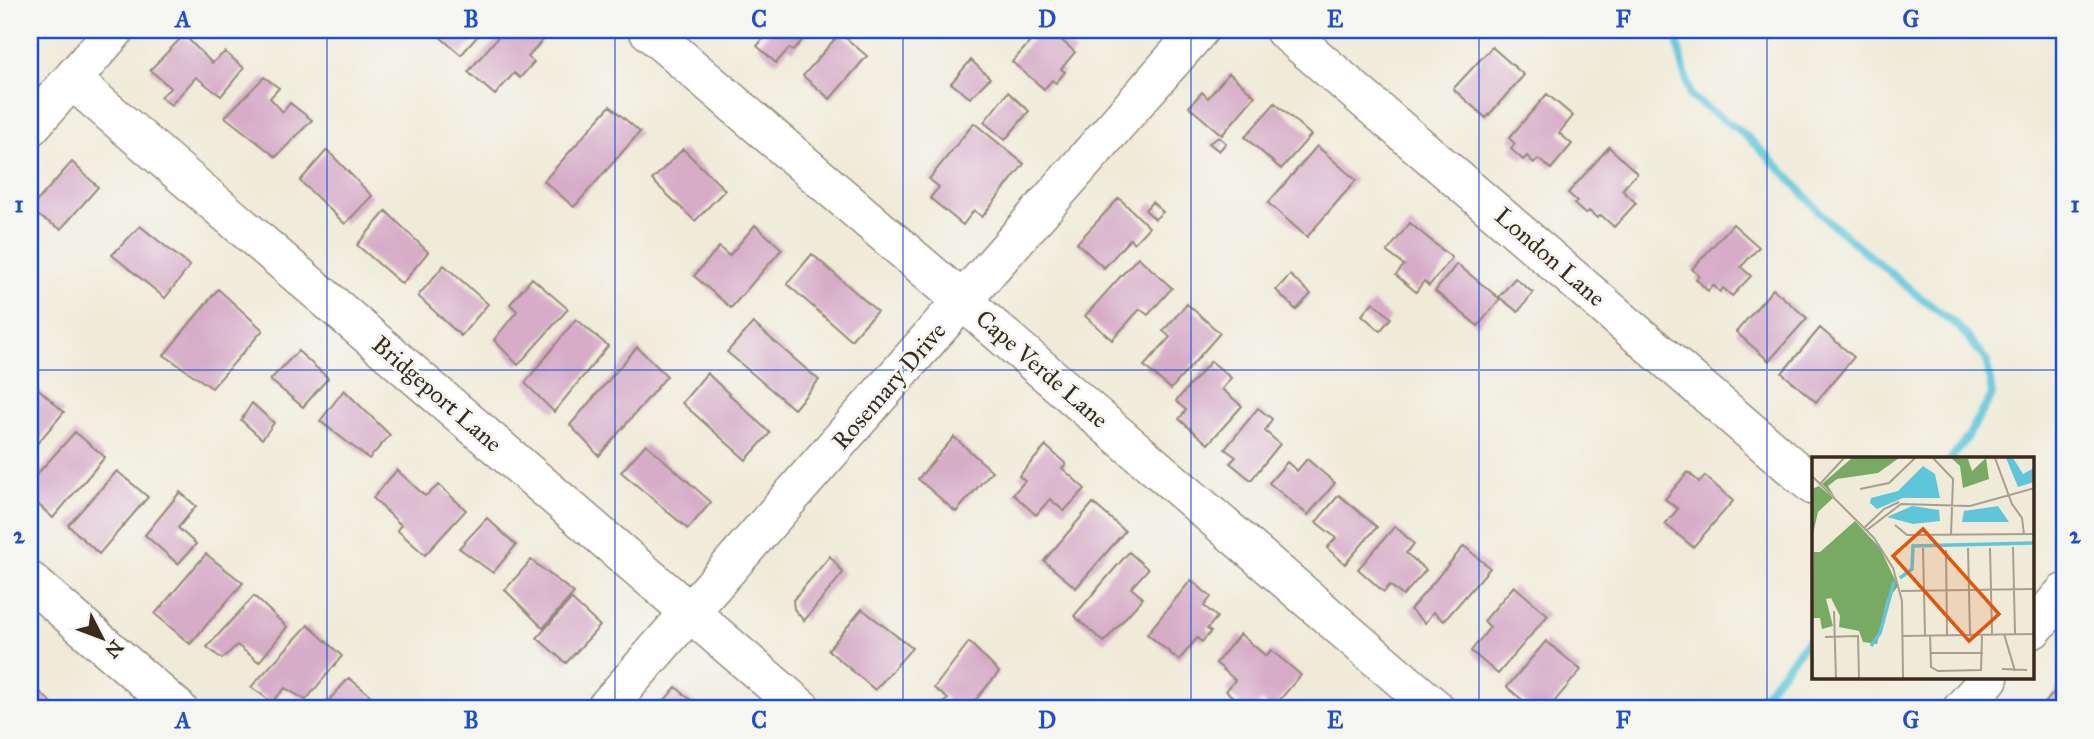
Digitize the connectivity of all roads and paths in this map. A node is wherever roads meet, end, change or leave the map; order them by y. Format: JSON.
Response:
{"nodes":[{"id":1,"x":115,"y":30,"type":"edge"},
{"id":2,"x":648,"y":30,"type":"edge"},
{"id":3,"x":1199,"y":30,"type":"edge"},
{"id":4,"x":1284,"y":30,"type":"edge"},
{"id":5,"x":72,"y":80,"type":"junction"},
{"id":6,"x":30,"y":127,"type":"edge"},
{"id":7,"x":964,"y":301,"type":"junction"},
{"id":8,"x":1812,"y":484,"type":"edge"},
{"id":9,"x":30,"y":581,"type":"edge"},
{"id":10,"x":2064,"y":593,"type":"edge"},
{"id":11,"x":690,"y":612,"type":"junction"},
{"id":12,"x":2035,"y":627,"type":"edge"},
{"id":13,"x":1987,"y":680,"type":"edge"},
{"id":14,"x":178,"y":709,"type":"edge"},
{"id":15,"x":605,"y":709,"type":"edge"},
{"id":16,"x":802,"y":709,"type":"edge"},
{"id":17,"x":1436,"y":709,"type":"edge"},
{"id":18,"x":1962,"y":709,"type":"edge"}],
"edges":[{"from":1,"to":5,"type":"street"},
{"from":2,"to":7,"type":"street","name":"Cape Verde Lane"},
{"from":3,"to":7,"type":"street","name":"Rosemary Drive"},
{"from":4,"to":8,"type":"street","name":"London Lane"},
{"from":5,"to":6,"type":"street"},
{"from":5,"to":11,"type":"street","name":"Bridgeport Lane"},
{"from":7,"to":11,"type":"street","name":"Rosemary Drive"},
{"from":7,"to":17,"type":"street","name":"Cape Verde Lane"},
{"from":9,"to":14,"type":"street"},
{"from":10,"to":12,"type":"street"},
{"from":11,"to":15,"type":"street","name":"Rosemary Drive"},
{"from":11,"to":16,"type":"street","name":"Bridgeport Lane"},
{"from":13,"to":18,"type":"street"}]}
